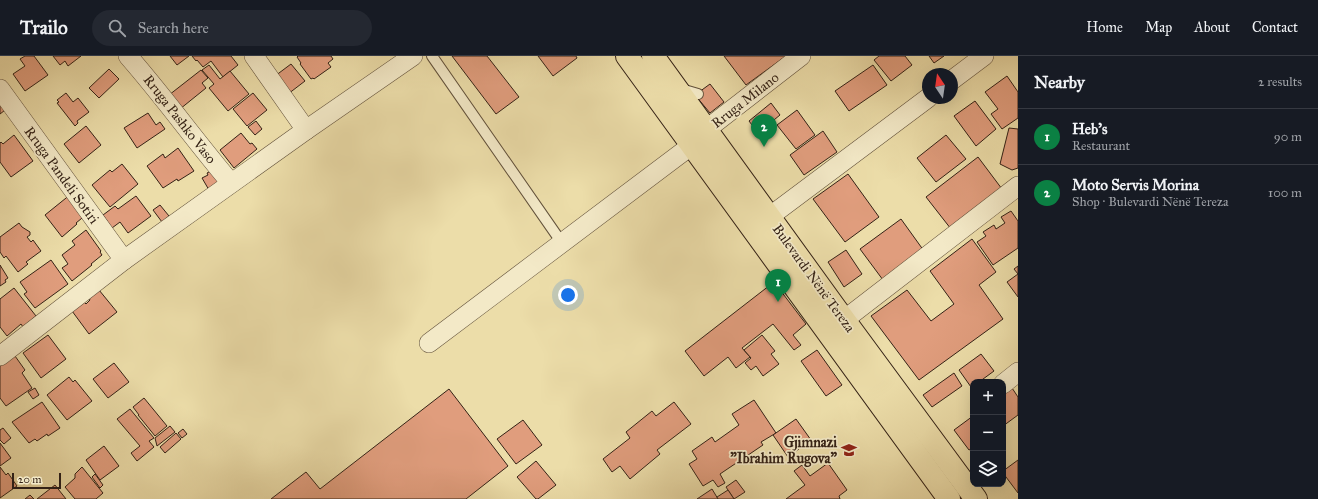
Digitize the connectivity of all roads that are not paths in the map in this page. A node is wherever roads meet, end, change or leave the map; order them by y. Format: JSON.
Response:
{"nodes":[{"id":1,"x":128,"y":56,"type":"edge"},
{"id":2,"x":254,"y":56,"type":"edge"},
{"id":3,"x":413,"y":56,"type":"edge"},
{"id":4,"x":432,"y":56,"type":"edge"},
{"id":5,"x":627,"y":56,"type":"edge"},
{"id":6,"x":653,"y":56,"type":"edge"},
{"id":7,"x":801,"y":56,"type":"edge"},
{"id":8,"x":984,"y":56,"type":"edge"},
{"id":9,"x":958,"y":76,"type":"edge"},
{"id":10,"x":676,"y":87,"type":"junction"},
{"id":11,"x":0,"y":89,"type":"edge"},
{"id":12,"x":698,"y":94,"type":"dead end"},
{"id":13,"x":922,"y":102,"type":"edge"},
{"id":14,"x":707,"y":127,"type":"junction"},
{"id":15,"x":306,"y":130,"type":"junction"},
{"id":16,"x":231,"y":183,"type":"junction"},
{"id":17,"x":1018,"y":186,"type":"edge"},
{"id":18,"x":769,"y":217,"type":"junction"},
{"id":19,"x":562,"y":243,"type":"junction"},
{"id":20,"x":124,"y":260,"type":"junction"},
{"id":21,"x":844,"y":320,"type":"junction"},
{"id":22,"x":430,"y":343,"type":"dead end"},
{"id":23,"x":0,"y":356,"type":"edge"},
{"id":24,"x":1018,"y":372,"type":"edge"},
{"id":25,"x":1006,"y":382,"type":"edge"},
{"id":26,"x":949,"y":499,"type":"edge"},
{"id":27,"x":976,"y":499,"type":"edge"}],
"edges":[{"from":1,"to":16,"type":"street","name":"Rruga Pashko Vaso"},
{"from":2,"to":15,"type":"street"},
{"from":3,"to":15,"type":"street"},
{"from":4,"to":19,"type":"lane"},
{"from":5,"to":14,"type":"main road","name":"Bulevardi Nënë Tereza"},
{"from":6,"to":10,"type":"main road","name":"Bulevardi Nënë Tereza"},
{"from":7,"to":14,"type":"street","name":"Rruga Milano"},
{"from":8,"to":9,"type":"street"},
{"from":10,"to":12,"type":"lane"},
{"from":10,"to":14,"type":"main road","name":"Bulevardi Nënë Tereza"},
{"from":11,"to":20,"type":"street","name":"Rruga Pandeli Sotiri"},
{"from":13,"to":18,"type":"street"},
{"from":14,"to":18,"type":"main road","name":"Bulevardi Nënë Tereza"},
{"from":14,"to":19,"type":"street","name":"Rruga Milano"},
{"from":14,"to":26,"type":"main road","name":"Bulevardi Nënë Tereza"},
{"from":15,"to":16,"type":"street"},
{"from":16,"to":20,"type":"street"},
{"from":17,"to":21,"type":"street"},
{"from":18,"to":21,"type":"main road","name":"Bulevardi Nënë Tereza"},
{"from":19,"to":22,"type":"street","name":"Rruga Milano"},
{"from":20,"to":23,"type":"street"},
{"from":21,"to":27,"type":"main road","name":"Bulevardi Nënë Tereza"},
{"from":24,"to":25,"type":"street"}]}
